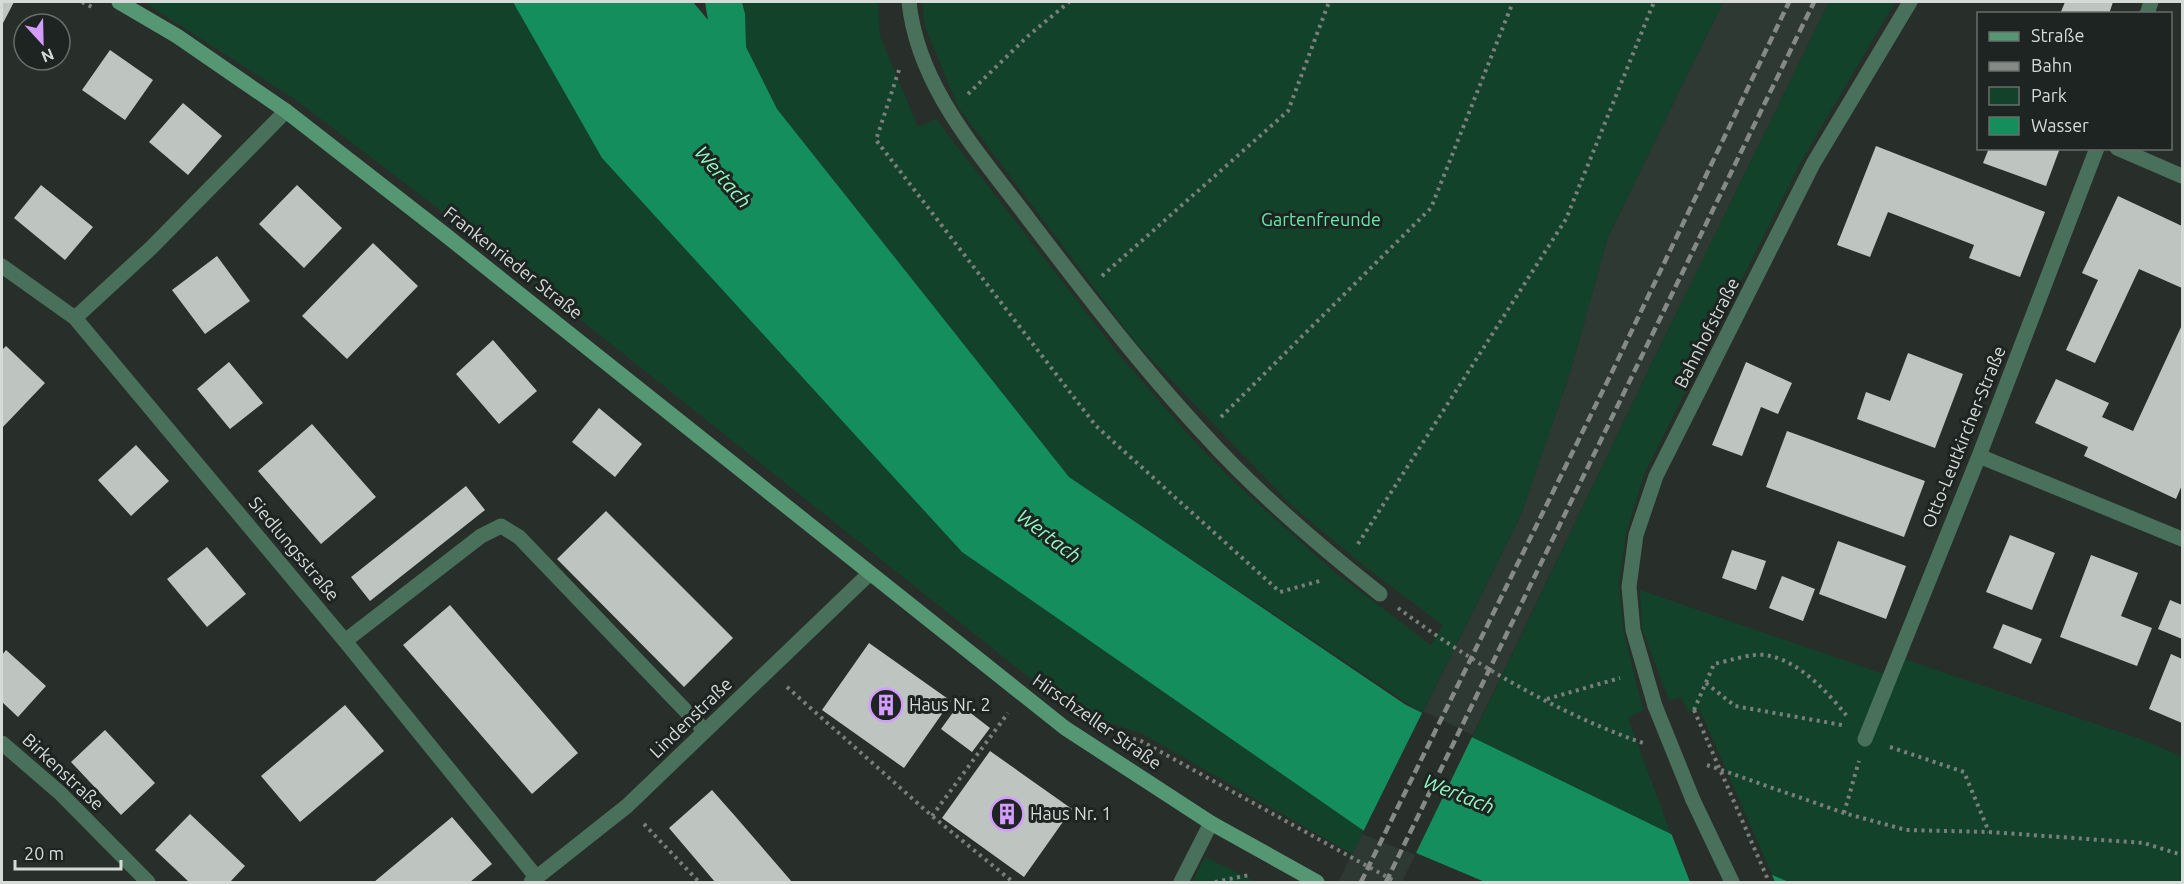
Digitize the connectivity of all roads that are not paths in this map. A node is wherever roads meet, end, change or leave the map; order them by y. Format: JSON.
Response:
{"nodes":[{"id":1,"x":118,"y":2,"type":"edge"},
{"id":2,"x":909,"y":2,"type":"edge"},
{"id":3,"x":1910,"y":2,"type":"edge"},
{"id":4,"x":286,"y":111,"type":"junction"},
{"id":5,"x":2096,"y":150,"type":"edge"},
{"id":6,"x":2121,"y":150,"type":"edge"},
{"id":7,"x":2182,"y":176,"type":"edge"},
{"id":8,"x":2,"y":266,"type":"edge"},
{"id":9,"x":75,"y":318,"type":"junction"},
{"id":10,"x":1979,"y":456,"type":"junction"},
{"id":11,"x":2182,"y":539,"type":"edge"},
{"id":12,"x":870,"y":573,"type":"junction"},
{"id":13,"x":1380,"y":594,"type":"dead end"},
{"id":14,"x":345,"y":641,"type":"junction"},
{"id":15,"x":705,"y":731,"type":"junction"},
{"id":16,"x":1861,"y":733,"type":"road end"},
{"id":17,"x":2,"y":742,"type":"edge"},
{"id":18,"x":1693,"y":800,"type":"junction"},
{"id":19,"x":1211,"y":823,"type":"junction"},
{"id":20,"x":534,"y":880,"type":"edge"},
{"id":21,"x":148,"y":882,"type":"edge"},
{"id":22,"x":1181,"y":882,"type":"edge"},
{"id":23,"x":1317,"y":882,"type":"edge"},
{"id":24,"x":1721,"y":882,"type":"edge"},
{"id":25,"x":1732,"y":882,"type":"edge"}],
"edges":[{"from":1,"to":4,"type":"street","name":"Frankenrieder Straße"},
{"from":2,"to":13,"type":"street"},
{"from":3,"to":18,"type":"street","name":"Bahnhofstraße","bridge":true},
{"from":4,"to":9,"type":"street"},
{"from":4,"to":12,"type":"street","name":"Frankenrieder Straße"},
{"from":5,"to":10,"type":"street","name":"Otto-Leutkircher-Straße"},
{"from":6,"to":7,"type":"street"},
{"from":8,"to":9,"type":"street","name":"Siedlungsstraße"},
{"from":9,"to":14,"type":"street","name":"Siedlungsstraße"},
{"from":10,"to":11,"type":"street"},
{"from":10,"to":16,"type":"street","name":"Otto-Leutkircher-Straße"},
{"from":12,"to":15,"type":"street","name":"Lindenstraße"},
{"from":12,"to":19,"type":"street","name":"Hirschzeller Straße"},
{"from":14,"to":15,"type":"street"},
{"from":14,"to":20,"type":"street","name":"Siedlungsstraße"},
{"from":15,"to":20,"type":"street","name":"Lindenstraße"},
{"from":17,"to":21,"type":"street","name":"Birkenstraße"},
{"from":18,"to":24,"type":"street"},
{"from":18,"to":25,"type":"street"},
{"from":19,"to":22,"type":"street"},
{"from":19,"to":23,"type":"street","name":"Hirschzeller Straße"}]}
